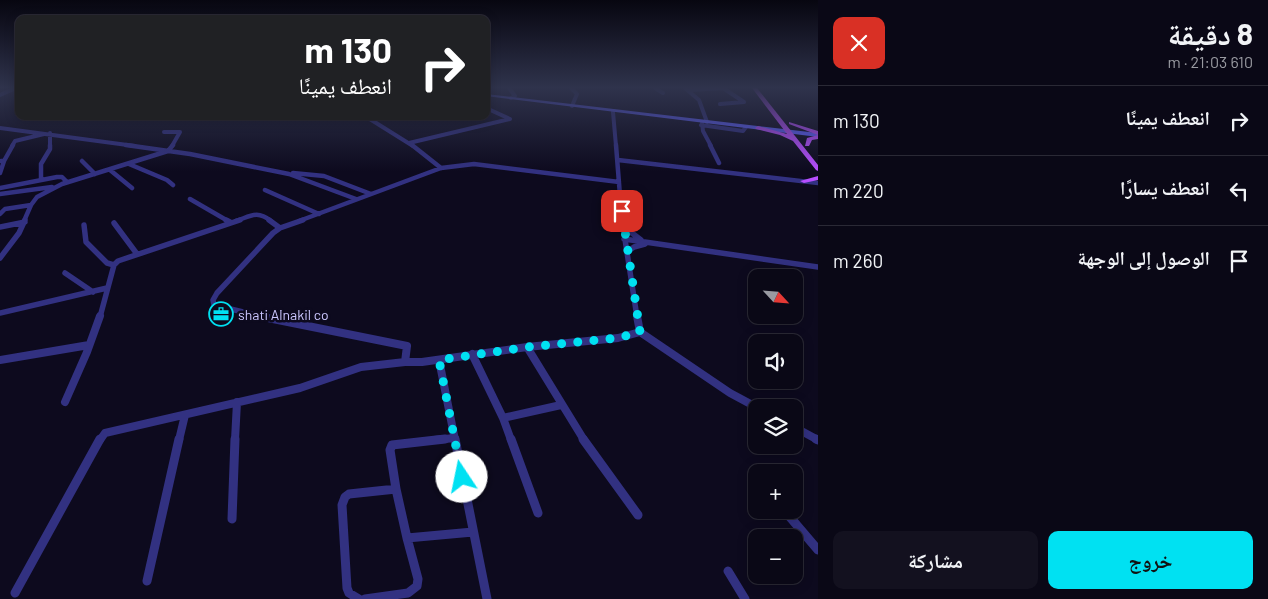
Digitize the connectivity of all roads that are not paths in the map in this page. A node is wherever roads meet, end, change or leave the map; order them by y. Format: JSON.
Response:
{"nodes":[{"id":1,"x":503,"y":116,"type":"edge"},
{"id":2,"x":612,"y":116,"type":"edge"},
{"id":3,"x":645,"y":116,"type":"edge"},
{"id":4,"x":703,"y":116,"type":"edge"},
{"id":5,"x":777,"y":116,"type":"edge"},
{"id":6,"x":785,"y":116,"type":"edge"},
{"id":7,"x":372,"y":120,"type":"edge"},
{"id":8,"x":704,"y":123,"type":"junction"},
{"id":9,"x":783,"y":123,"type":"junction"},
{"id":10,"x":791,"y":123,"type":"junction"},
{"id":11,"x":1,"y":128,"type":"edge"},
{"id":12,"x":761,"y":128,"type":"junction"},
{"id":13,"x":789,"y":131,"type":"junction"},
{"id":14,"x":164,"y":132,"type":"dead end"},
{"id":15,"x":798,"y":132,"type":"junction"},
{"id":16,"x":48,"y":133,"type":"junction"},
{"id":17,"x":818,"y":135,"type":"edge"},
{"id":18,"x":797,"y":142,"type":"junction"},
{"id":19,"x":409,"y":143,"type":"junction"},
{"id":20,"x":808,"y":145,"type":"junction"},
{"id":21,"x":168,"y":151,"type":"junction"},
{"id":22,"x":818,"y":158,"type":"edge"},
{"id":23,"x":618,"y":160,"type":"junction"},
{"id":24,"x":2,"y":161,"type":"edge"},
{"id":25,"x":82,"y":161,"type":"dead end"},
{"id":26,"x":719,"y":163,"type":"dead end"},
{"id":27,"x":129,"y":164,"type":"junction"},
{"id":28,"x":441,"y":168,"type":"junction"},
{"id":29,"x":818,"y":169,"type":"edge"},
{"id":30,"x":110,"y":170,"type":"junction"},
{"id":31,"x":0,"y":173,"type":"edge"},
{"id":32,"x":94,"y":174,"type":"junction"},
{"id":33,"x":289,"y":174,"type":"junction"},
{"id":34,"x":818,"y":178,"type":"edge"},
{"id":35,"x":41,"y":180,"type":"junction"},
{"id":36,"x":618,"y":180,"type":"junction"},
{"id":37,"x":806,"y":181,"type":"junction"},
{"id":38,"x":67,"y":182,"type":"junction"},
{"id":39,"x":818,"y":184,"type":"edge"},
{"id":40,"x":173,"y":185,"type":"dead end"},
{"id":41,"x":55,"y":187,"type":"junction"},
{"id":42,"x":0,"y":188,"type":"edge"},
{"id":43,"x":132,"y":188,"type":"dead end"},
{"id":44,"x":265,"y":190,"type":"dead end"},
{"id":45,"x":0,"y":194,"type":"edge"},
{"id":46,"x":371,"y":194,"type":"junction"},
{"id":47,"x":190,"y":199,"type":"dead end"},
{"id":48,"x":356,"y":199,"type":"junction"},
{"id":49,"x":31,"y":205,"type":"junction"},
{"id":50,"x":0,"y":214,"type":"edge"},
{"id":51,"x":320,"y":214,"type":"junction"},
{"id":52,"x":25,"y":222,"type":"junction"},
{"id":53,"x":230,"y":222,"type":"junction"},
{"id":54,"x":114,"y":223,"type":"dead end"},
{"id":55,"x":84,"y":225,"type":"dead end"},
{"id":56,"x":623,"y":226,"type":"junction"},
{"id":57,"x":0,"y":227,"type":"edge"},
{"id":58,"x":280,"y":228,"type":"junction"},
{"id":59,"x":624,"y":239,"type":"junction"},
{"id":60,"x":649,"y":243,"type":"junction"},
{"id":61,"x":10,"y":247,"type":"junction"},
{"id":62,"x":0,"y":248,"type":"edge"},
{"id":63,"x":627,"y":252,"type":"junction"},
{"id":64,"x":137,"y":254,"type":"junction"},
{"id":65,"x":0,"y":258,"type":"edge"},
{"id":66,"x":114,"y":265,"type":"junction"},
{"id":67,"x":818,"y":267,"type":"edge"},
{"id":68,"x":65,"y":273,"type":"dead end"},
{"id":69,"x":108,"y":288,"type":"junction"},
{"id":70,"x":93,"y":292,"type":"junction"},
{"id":71,"x":0,"y":314,"type":"edge"},
{"id":72,"x":640,"y":332,"type":"junction"},
{"id":73,"x":90,"y":345,"type":"junction"},
{"id":74,"x":528,"y":347,"type":"junction"},
{"id":75,"x":472,"y":354,"type":"junction"},
{"id":76,"x":0,"y":360,"type":"edge"},
{"id":77,"x":439,"y":360,"type":"junction"},
{"id":78,"x":405,"y":362,"type":"junction"},
{"id":79,"x":65,"y":402,"type":"dead end"},
{"id":80,"x":237,"y":402,"type":"junction"},
{"id":81,"x":748,"y":403,"type":"edge"},
{"id":82,"x":561,"y":405,"type":"junction"},
{"id":83,"x":185,"y":415,"type":"junction"},
{"id":84,"x":503,"y":418,"type":"junction"},
{"id":85,"x":803,"y":432,"type":"edge"},
{"id":86,"x":454,"y":438,"type":"junction"},
{"id":87,"x":818,"y":440,"type":"edge"},
{"id":88,"x":396,"y":489,"type":"junction"},
{"id":89,"x":538,"y":513,"type":"dead end"},
{"id":90,"x":638,"y":515,"type":"dead end"},
{"id":91,"x":232,"y":519,"type":"dead end"},
{"id":92,"x":792,"y":519,"type":"edge"},
{"id":93,"x":473,"y":532,"type":"junction"},
{"id":94,"x":407,"y":538,"type":"junction"},
{"id":95,"x":818,"y":550,"type":"edge"},
{"id":96,"x":728,"y":571,"type":"dead end"},
{"id":97,"x":147,"y":581,"type":"dead end"},
{"id":98,"x":15,"y":593,"type":"dead end"},
{"id":99,"x":359,"y":599,"type":"edge"},
{"id":100,"x":365,"y":599,"type":"edge"},
{"id":101,"x":487,"y":599,"type":"edge"},
{"id":102,"x":745,"y":599,"type":"edge"}],
"edges":[{"from":1,"to":19,"type":"street"},
{"from":2,"to":23,"type":"street"},
{"from":3,"to":8,"type":"main road"},
{"from":4,"to":8,"type":"street"},
{"from":5,"to":9,"type":"main road"},
{"from":6,"to":10,"type":"main road"},
{"from":7,"to":19,"type":"street"},
{"from":8,"to":12,"type":"main road"},
{"from":8,"to":26,"type":"street"},
{"from":9,"to":12,"type":"main road"},
{"from":9,"to":13,"type":"main road"},
{"from":10,"to":15,"type":"main road"},
{"from":10,"to":17,"type":"main road"},
{"from":11,"to":16,"type":"street"},
{"from":12,"to":13,"type":"main road"},
{"from":12,"to":18,"type":"main road"},
{"from":13,"to":15,"type":"main road"},
{"from":13,"to":18,"type":"main road"},
{"from":14,"to":21,"type":"street"},
{"from":15,"to":17,"type":"main road"},
{"from":15,"to":20,"type":"main road"},
{"from":16,"to":21,"type":"street"},
{"from":16,"to":24,"type":"street"},
{"from":16,"to":35,"type":"street"},
{"from":17,"to":20,"type":"main road"},
{"from":18,"to":29,"type":"main road"},
{"from":19,"to":28,"type":"street"},
{"from":20,"to":22,"type":"main road"},
{"from":21,"to":27,"type":"street"},
{"from":21,"to":33,"type":"street"},
{"from":23,"to":36,"type":"street"},
{"from":23,"to":37,"type":"street"},
{"from":24,"to":31,"type":"street"},
{"from":25,"to":32,"type":"street"},
{"from":27,"to":30,"type":"street"},
{"from":27,"to":40,"type":"street"},
{"from":28,"to":36,"type":"street"},
{"from":28,"to":46,"type":"street"},
{"from":30,"to":32,"type":"street"},
{"from":30,"to":43,"type":"street"},
{"from":32,"to":38,"type":"street"},
{"from":33,"to":46,"type":"street"},
{"from":33,"to":48,"type":"street"},
{"from":34,"to":37,"type":"main road"},
{"from":35,"to":38,"type":"street"},
{"from":35,"to":42,"type":"street"},
{"from":36,"to":56,"type":"street"},
{"from":37,"to":39,"type":"main road"},
{"from":38,"to":41,"type":"street"},
{"from":41,"to":45,"type":"street"},
{"from":41,"to":49,"type":"street"},
{"from":44,"to":51,"type":"street"},
{"from":46,"to":48,"type":"street"},
{"from":47,"to":53,"type":"street"},
{"from":48,"to":51,"type":"street"},
{"from":49,"to":50,"type":"street"},
{"from":49,"to":52,"type":"street"},
{"from":51,"to":58,"type":"street"},
{"from":52,"to":57,"type":"street"},
{"from":52,"to":61,"type":"street"},
{"from":53,"to":58,"type":"street"},
{"from":53,"to":64,"type":"street"},
{"from":54,"to":64,"type":"street"},
{"from":55,"to":66,"type":"street"},
{"from":56,"to":59,"type":"street"},
{"from":56,"to":60,"type":"street"},
{"from":58,"to":78,"type":"street"},
{"from":59,"to":60,"type":"street"},
{"from":59,"to":63,"type":"street"},
{"from":60,"to":63,"type":"street"},
{"from":60,"to":67,"type":"street"},
{"from":61,"to":62,"type":"street"},
{"from":61,"to":65,"type":"street"},
{"from":63,"to":72,"type":"street"},
{"from":64,"to":66,"type":"street"},
{"from":66,"to":69,"type":"street"},
{"from":68,"to":70,"type":"street"},
{"from":69,"to":70,"type":"street"},
{"from":69,"to":73,"type":"street"},
{"from":70,"to":71,"type":"street"},
{"from":72,"to":74,"type":"street"},
{"from":72,"to":81,"type":"street"},
{"from":73,"to":76,"type":"street"},
{"from":73,"to":79,"type":"street"},
{"from":74,"to":75,"type":"street"},
{"from":74,"to":82,"type":"street"},
{"from":75,"to":77,"type":"street"},
{"from":75,"to":84,"type":"street"},
{"from":77,"to":78,"type":"street"},
{"from":77,"to":86,"type":"street"},
{"from":78,"to":80,"type":"street"},
{"from":80,"to":83,"type":"street"},
{"from":80,"to":91,"type":"street"},
{"from":82,"to":84,"type":"street"},
{"from":82,"to":90,"type":"street"},
{"from":83,"to":97,"type":"street"},
{"from":83,"to":98,"type":"street"},
{"from":84,"to":89,"type":"street"},
{"from":85,"to":87,"type":"street"},
{"from":86,"to":88,"type":"street"},
{"from":86,"to":93,"type":"street"},
{"from":88,"to":94,"type":"street"},
{"from":88,"to":99,"type":"street"},
{"from":92,"to":95,"type":"street"},
{"from":93,"to":94,"type":"street"},
{"from":93,"to":101,"type":"street"},
{"from":94,"to":100,"type":"street"},
{"from":96,"to":102,"type":"street"}]}
